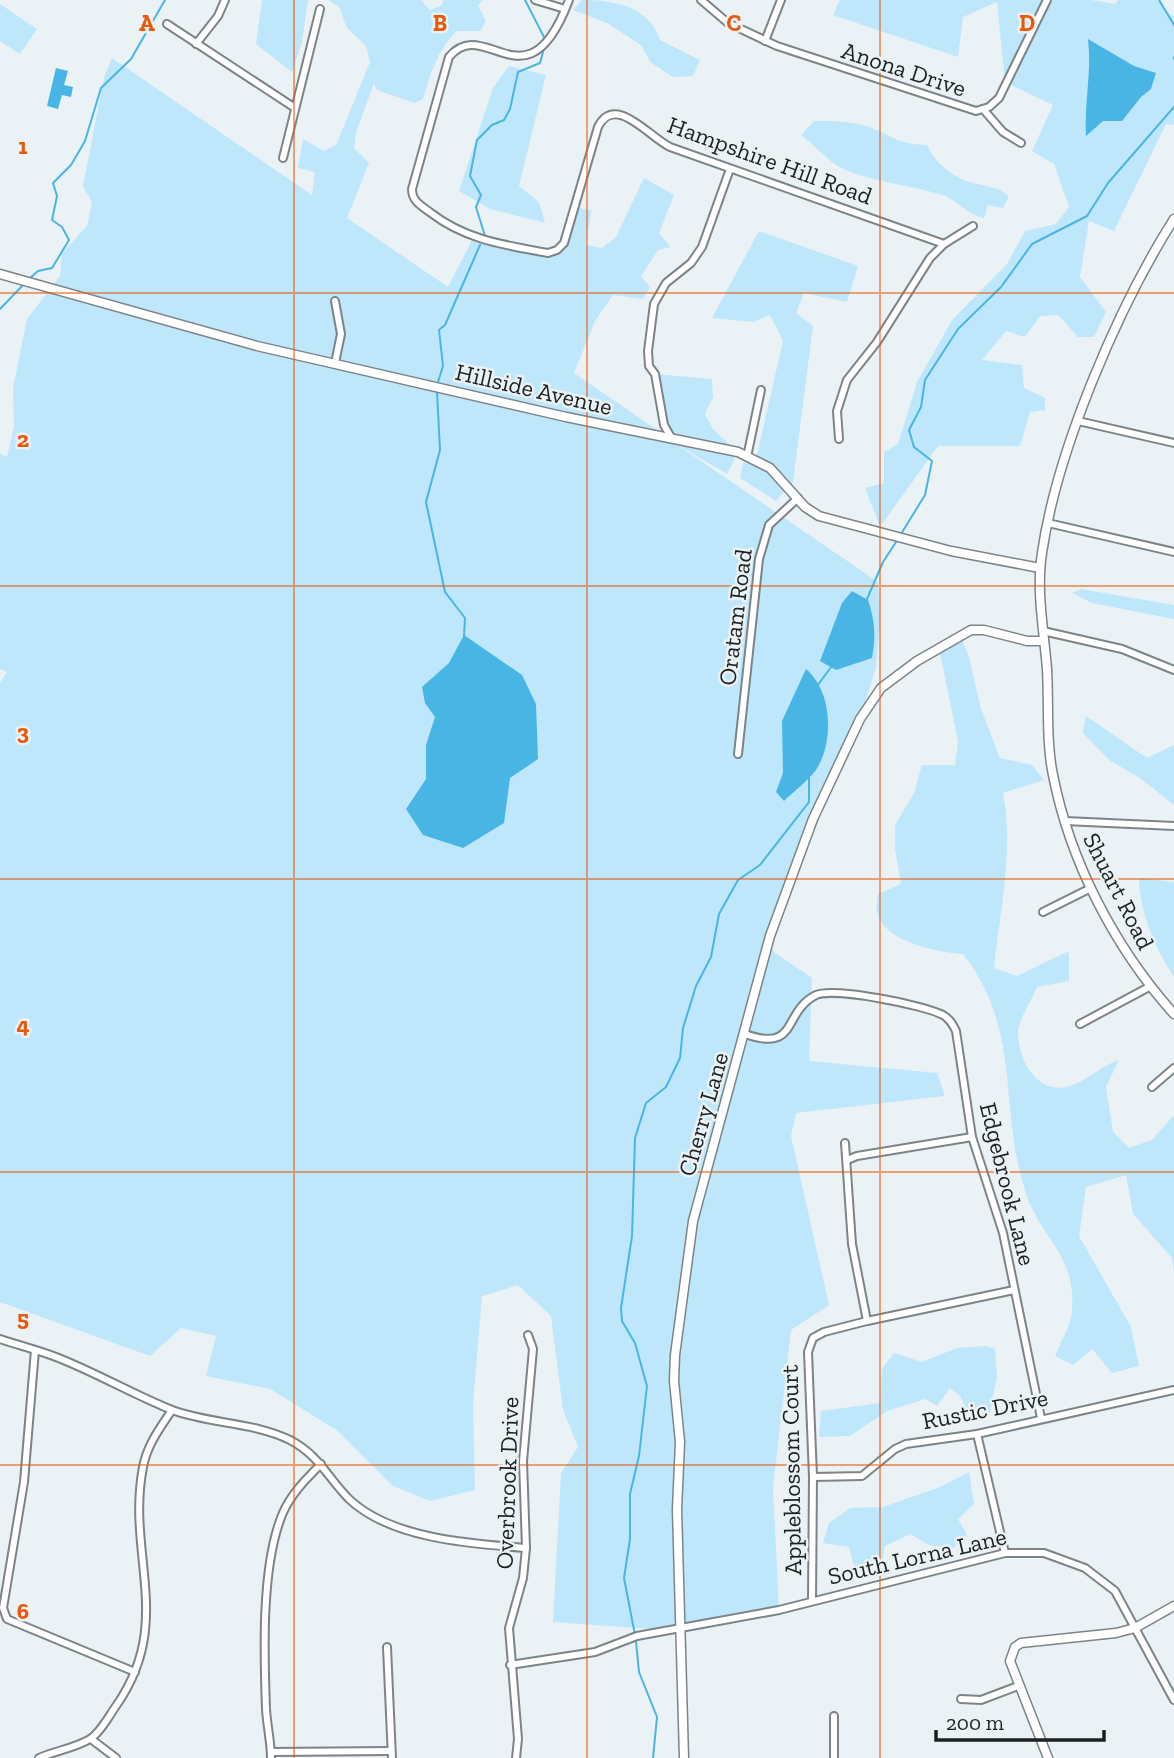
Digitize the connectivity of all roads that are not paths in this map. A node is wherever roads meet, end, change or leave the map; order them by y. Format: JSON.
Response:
{"nodes":[{"id":1,"x":225,"y":0,"type":"edge"},
{"id":2,"x":535,"y":0,"type":"edge"},
{"id":3,"x":569,"y":0,"type":"edge"},
{"id":4,"x":701,"y":0,"type":"edge"},
{"id":5,"x":781,"y":0,"type":"edge"},
{"id":6,"x":1046,"y":0,"type":"edge"},
{"id":7,"x":320,"y":9,"type":"dead end"},
{"id":8,"x":565,"y":9,"type":"junction"},
{"id":9,"x":167,"y":24,"type":"dead end"},
{"id":10,"x":765,"y":41,"type":"junction"},
{"id":11,"x":196,"y":44,"type":"junction"},
{"id":12,"x":295,"y":108,"type":"junction"},
{"id":13,"x":983,"y":109,"type":"junction"},
{"id":14,"x":1021,"y":143,"type":"dead end"},
{"id":15,"x":283,"y":158,"type":"dead end"},
{"id":16,"x":730,"y":169,"type":"junction"},
{"id":17,"x":1174,"y":219,"type":"edge"},
{"id":18,"x":974,"y":226,"type":"dead end"},
{"id":19,"x":944,"y":244,"type":"junction"},
{"id":20,"x":0,"y":274,"type":"edge"},
{"id":21,"x":335,"y":300,"type":"dead end"},
{"id":22,"x":335,"y":363,"type":"junction"},
{"id":23,"x":761,"y":390,"type":"dead end"},
{"id":24,"x":1078,"y":421,"type":"junction"},
{"id":25,"x":839,"y":439,"type":"dead end"},
{"id":26,"x":674,"y":441,"type":"junction"},
{"id":27,"x":1174,"y":443,"type":"edge"},
{"id":28,"x":747,"y":457,"type":"junction"},
{"id":29,"x":797,"y":498,"type":"junction"},
{"id":30,"x":1048,"y":523,"type":"junction"},
{"id":31,"x":1174,"y":552,"type":"edge"},
{"id":32,"x":1040,"y":568,"type":"junction"},
{"id":33,"x":1043,"y":631,"type":"junction"},
{"id":34,"x":1044,"y":640,"type":"junction"},
{"id":35,"x":1174,"y":670,"type":"edge"},
{"id":36,"x":738,"y":754,"type":"dead end"},
{"id":37,"x":1065,"y":821,"type":"junction"},
{"id":38,"x":1174,"y":826,"type":"edge"},
{"id":39,"x":1091,"y":888,"type":"junction"},
{"id":40,"x":1043,"y":912,"type":"dead end"},
{"id":41,"x":1149,"y":986,"type":"junction"},
{"id":42,"x":1174,"y":1014,"type":"edge"},
{"id":43,"x":1080,"y":1024,"type":"dead end"},
{"id":44,"x":745,"y":1034,"type":"junction"},
{"id":45,"x":1174,"y":1068,"type":"edge"},
{"id":46,"x":1152,"y":1087,"type":"dead end"},
{"id":47,"x":972,"y":1137,"type":"junction"},
{"id":48,"x":845,"y":1143,"type":"dead end"},
{"id":49,"x":847,"y":1160,"type":"junction"},
{"id":50,"x":1014,"y":1290,"type":"junction"},
{"id":51,"x":867,"y":1321,"type":"junction"},
{"id":52,"x":528,"y":1335,"type":"dead end"},
{"id":53,"x":0,"y":1339,"type":"edge"},
{"id":54,"x":35,"y":1350,"type":"junction"},
{"id":55,"x":1174,"y":1390,"type":"edge"},
{"id":56,"x":172,"y":1410,"type":"junction"},
{"id":57,"x":1041,"y":1418,"type":"junction"},
{"id":58,"x":976,"y":1434,"type":"junction"},
{"id":59,"x":321,"y":1464,"type":"junction"},
{"id":60,"x":813,"y":1477,"type":"junction"},
{"id":61,"x":526,"y":1548,"type":"junction"},
{"id":62,"x":1004,"y":1553,"type":"junction"},
{"id":63,"x":812,"y":1600,"type":"junction"},
{"id":64,"x":1174,"y":1606,"type":"edge"},
{"id":65,"x":1135,"y":1628,"type":"junction"},
{"id":66,"x":678,"y":1631,"type":"junction"},
{"id":67,"x":387,"y":1647,"type":"dead end"},
{"id":68,"x":510,"y":1665,"type":"junction"},
{"id":69,"x":135,"y":1672,"type":"junction"},
{"id":70,"x":1018,"y":1686,"type":"junction"},
{"id":71,"x":961,"y":1699,"type":"dead end"},
{"id":72,"x":1174,"y":1700,"type":"edge"},
{"id":73,"x":834,"y":1716,"type":"dead end"},
{"id":74,"x":91,"y":1739,"type":"junction"},
{"id":75,"x":392,"y":1754,"type":"edge"},
{"id":76,"x":271,"y":1755,"type":"edge"},
{"id":77,"x":39,"y":1758,"type":"edge"},
{"id":78,"x":116,"y":1758,"type":"edge"},
{"id":79,"x":516,"y":1758,"type":"edge"},
{"id":80,"x":684,"y":1758,"type":"edge"},
{"id":81,"x":834,"y":1758,"type":"edge"},
{"id":82,"x":1048,"y":1758,"type":"edge"}],
"edges":[{"from":1,"to":11,"type":"street"},
{"from":2,"to":8,"type":"street"},
{"from":3,"to":8,"type":"street","name":"Hampshire Hill Road"},
{"from":4,"to":10,"type":"street","name":"Anona Drive"},
{"from":5,"to":10,"type":"street"},
{"from":6,"to":13,"type":"street","name":"Anona Drive"},
{"from":7,"to":12,"type":"street"},
{"from":8,"to":16,"type":"street","name":"Hampshire Hill Road"},
{"from":9,"to":11,"type":"street"},
{"from":10,"to":13,"type":"street","name":"Anona Drive"},
{"from":11,"to":12,"type":"street"},
{"from":12,"to":15,"type":"street"},
{"from":13,"to":14,"type":"street"},
{"from":16,"to":19,"type":"street","name":"Hampshire Hill Road"},
{"from":16,"to":26,"type":"street"},
{"from":17,"to":24,"type":"street","name":"Shuart Road"},
{"from":18,"to":19,"type":"street"},
{"from":19,"to":25,"type":"street"},
{"from":20,"to":22,"type":"street","name":"Hillside Avenue"},
{"from":21,"to":22,"type":"street"},
{"from":22,"to":26,"type":"street","name":"Hillside Avenue"},
{"from":23,"to":28,"type":"street"},
{"from":24,"to":27,"type":"street"},
{"from":24,"to":30,"type":"street","name":"Shuart Road"},
{"from":26,"to":28,"type":"street","name":"Hillside Avenue"},
{"from":28,"to":29,"type":"street","name":"Hillside Avenue"},
{"from":29,"to":32,"type":"street","name":"Hillside Avenue"},
{"from":29,"to":36,"type":"street","name":"Oratam Road"},
{"from":30,"to":31,"type":"street"},
{"from":30,"to":32,"type":"street","name":"Shuart Road"},
{"from":32,"to":33,"type":"street","name":"Shuart Road"},
{"from":33,"to":34,"type":"street","name":"Shuart Road"},
{"from":33,"to":35,"type":"street"},
{"from":34,"to":37,"type":"street","name":"Shuart Road"},
{"from":34,"to":44,"type":"street","name":"Cherry Lane"},
{"from":37,"to":38,"type":"street"},
{"from":37,"to":39,"type":"street","name":"Shuart Road"},
{"from":39,"to":40,"type":"street"},
{"from":39,"to":41,"type":"street","name":"Shuart Road"},
{"from":41,"to":42,"type":"street","name":"Shuart Road"},
{"from":41,"to":43,"type":"street"},
{"from":44,"to":47,"type":"street","name":"Edgebrook Lane"},
{"from":44,"to":66,"type":"street","name":"Cherry Lane"},
{"from":45,"to":46,"type":"street"},
{"from":47,"to":49,"type":"street"},
{"from":47,"to":50,"type":"street","name":"Edgebrook Lane"},
{"from":48,"to":49,"type":"street"},
{"from":49,"to":51,"type":"street"},
{"from":50,"to":51,"type":"street","name":"Appleblossom Court"},
{"from":50,"to":57,"type":"street","name":"Edgebrook Lane"},
{"from":51,"to":60,"type":"street","name":"Appleblossom Court"},
{"from":52,"to":61,"type":"street","name":"Overbrook Drive"},
{"from":53,"to":54,"type":"street"},
{"from":54,"to":56,"type":"street"},
{"from":54,"to":69,"type":"street"},
{"from":55,"to":57,"type":"street","name":"Rustic Drive"},
{"from":56,"to":59,"type":"street"},
{"from":56,"to":69,"type":"street"},
{"from":57,"to":58,"type":"street","name":"Rustic Drive"},
{"from":58,"to":60,"type":"street","name":"Rustic Drive"},
{"from":58,"to":62,"type":"street"},
{"from":59,"to":61,"type":"street"},
{"from":59,"to":76,"type":"street"},
{"from":60,"to":63,"type":"street","name":"Appleblossom Court"},
{"from":61,"to":68,"type":"street","name":"Overbrook Drive"},
{"from":62,"to":63,"type":"street","name":"South Lorna Lane"},
{"from":62,"to":65,"type":"street","name":"South Lorna Lane"},
{"from":63,"to":66,"type":"street","name":"South Lorna Lane"},
{"from":64,"to":65,"type":"street"},
{"from":65,"to":70,"type":"street"},
{"from":65,"to":72,"type":"street","name":"South Lorna Lane"},
{"from":66,"to":68,"type":"street","name":"South Lorna Lane"},
{"from":66,"to":80,"type":"street","name":"Cherry Lane"},
{"from":67,"to":75,"type":"street"},
{"from":68,"to":79,"type":"street","name":"Overbrook Drive"},
{"from":69,"to":74,"type":"street"},
{"from":70,"to":71,"type":"street"},
{"from":70,"to":82,"type":"street"},
{"from":73,"to":81,"type":"street"},
{"from":74,"to":77,"type":"street"},
{"from":74,"to":78,"type":"street"},
{"from":75,"to":76,"type":"street"}]}
